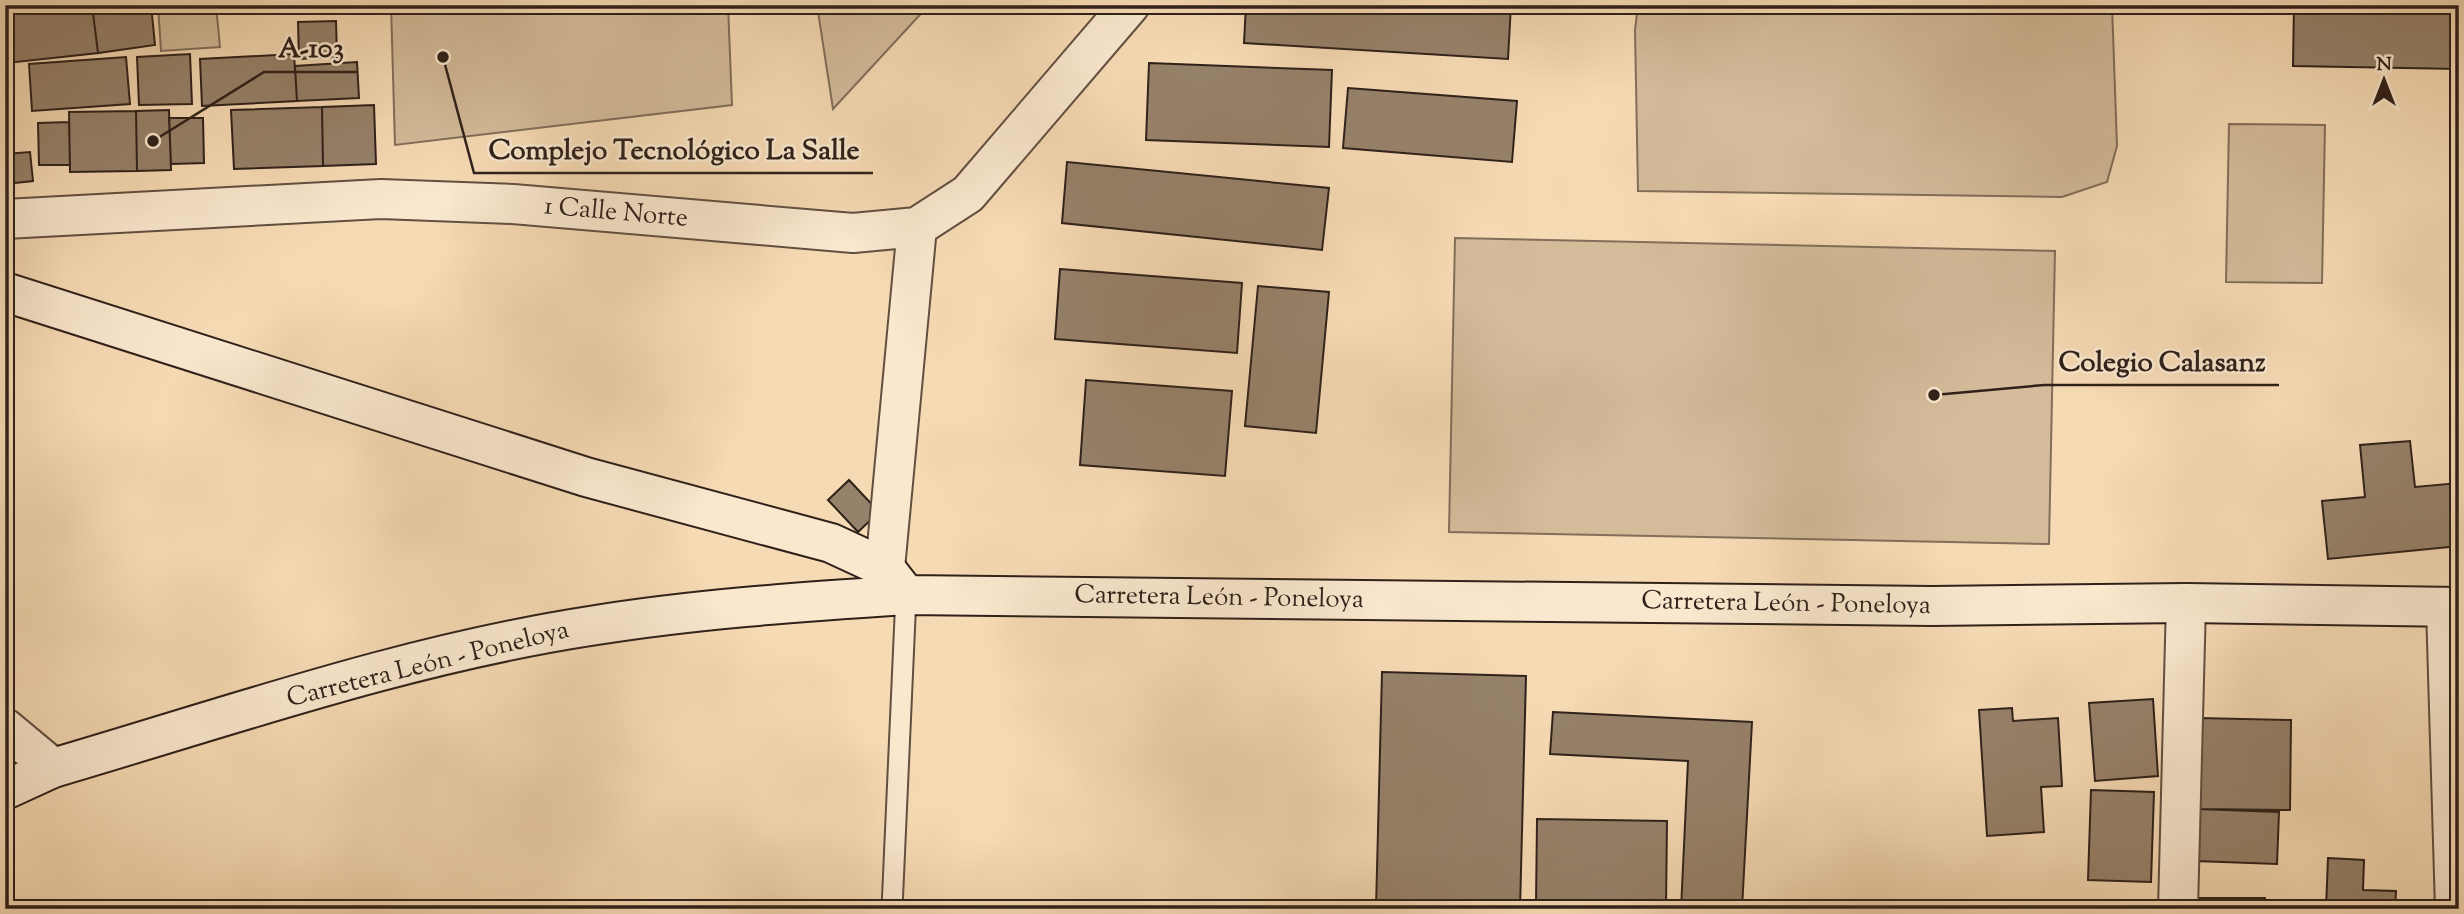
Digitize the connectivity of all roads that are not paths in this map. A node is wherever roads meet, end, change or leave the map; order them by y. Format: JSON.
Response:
{"nodes":[{"id":1,"x":1130,"y":5,"type":"edge"},
{"id":2,"x":5,"y":219,"type":"edge"},
{"id":3,"x":917,"y":227,"type":"junction"},
{"id":4,"x":5,"y":292,"type":"edge"},
{"id":5,"x":896,"y":581,"type":"junction"},
{"id":6,"x":2186,"y":603,"type":"junction"},
{"id":7,"x":2452,"y":607,"type":"edge"},
{"id":8,"x":5,"y":728,"type":"edge"},
{"id":9,"x":53,"y":768,"type":"junction"},
{"id":10,"x":5,"y":790,"type":"edge"},
{"id":11,"x":891,"y":909,"type":"edge"},
{"id":12,"x":2178,"y":909,"type":"edge"},
{"id":13,"x":2455,"y":909,"type":"edge"}],
"edges":[{"from":1,"to":3,"type":"street","name":"1 Calle Norte"},
{"from":2,"to":3,"type":"street","name":"1 Calle Norte"},
{"from":3,"to":5,"type":"street"},
{"from":4,"to":5,"type":"street"},
{"from":5,"to":6,"type":"street","name":"Carretera León - Poneloya"},
{"from":5,"to":9,"type":"street","name":"Carretera León - Poneloya"},
{"from":5,"to":11,"type":"lane"},
{"from":6,"to":7,"type":"street","name":"Carretera León - Poneloya"},
{"from":6,"to":12,"type":"street"},
{"from":7,"to":13,"type":"street"},
{"from":8,"to":9,"type":"street"},
{"from":9,"to":10,"type":"street","name":"Carretera León - Poneloya"}]}
